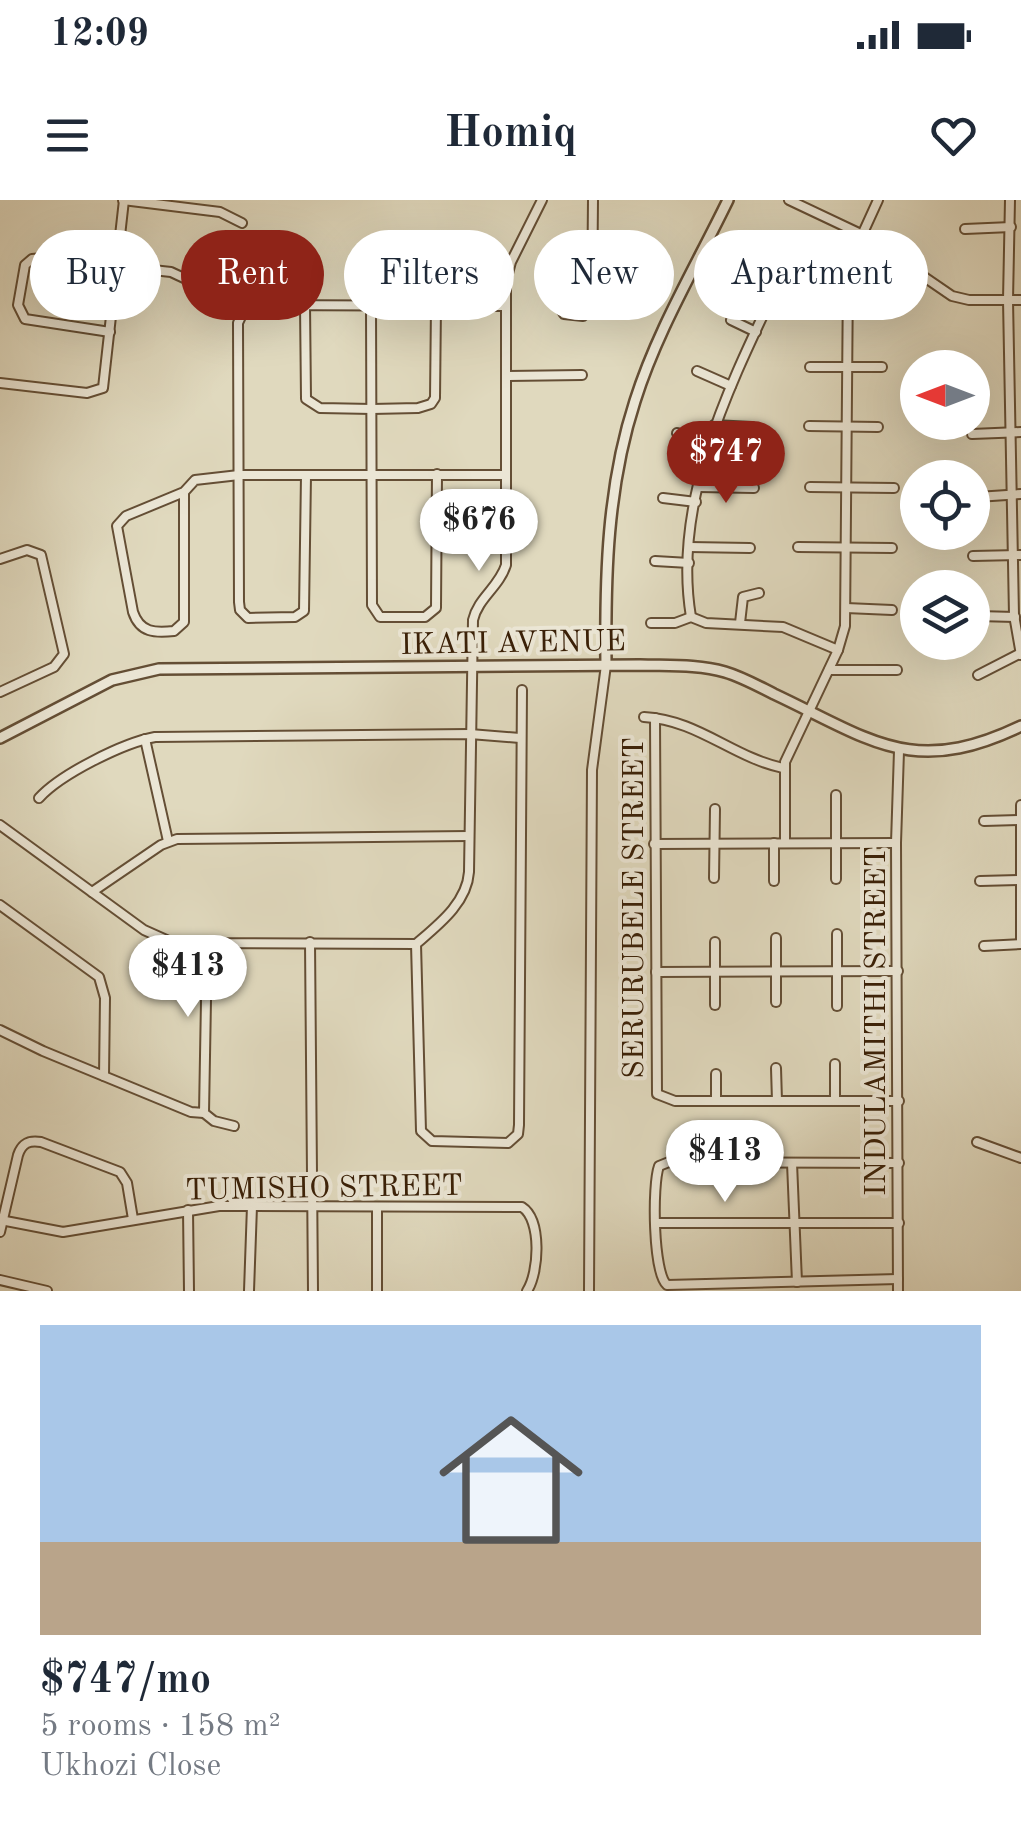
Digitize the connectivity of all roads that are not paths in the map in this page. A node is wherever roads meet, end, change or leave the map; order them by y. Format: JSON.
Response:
{"nodes":[{"id":1,"x":124,"y":200,"type":"edge"},
{"id":2,"x":542,"y":200,"type":"edge"},
{"id":3,"x":593,"y":200,"type":"edge"},
{"id":4,"x":728,"y":200,"type":"edge"},
{"id":5,"x":788,"y":200,"type":"edge"},
{"id":6,"x":878,"y":200,"type":"edge"},
{"id":7,"x":1010,"y":200,"type":"edge"},
{"id":8,"x":242,"y":223,"type":"dead end"},
{"id":9,"x":965,"y":229,"type":"dead end"},
{"id":10,"x":121,"y":230,"type":"edge"},
{"id":11,"x":593,"y":230,"type":"edge"},
{"id":12,"x":853,"y":230,"type":"edge"},
{"id":13,"x":866,"y":230,"type":"edge"},
{"id":14,"x":1011,"y":231,"type":"junction"},
{"id":15,"x":1021,"y":234,"type":"edge"},
{"id":16,"x":514,"y":258,"type":"edge"},
{"id":17,"x":30,"y":261,"type":"edge"},
{"id":18,"x":592,"y":269,"type":"joint"},
{"id":19,"x":928,"y":279,"type":"edge"},
{"id":20,"x":1008,"y":300,"type":"junction"},
{"id":21,"x":1021,"y":300,"type":"edge"},
{"id":22,"x":111,"y":320,"type":"edge"},
{"id":23,"x":240,"y":320,"type":"edge"},
{"id":24,"x":304,"y":320,"type":"edge"},
{"id":25,"x":371,"y":320,"type":"edge"},
{"id":26,"x":436,"y":320,"type":"edge"},
{"id":27,"x":506,"y":320,"type":"edge"},
{"id":28,"x":731,"y":320,"type":"dead end"},
{"id":29,"x":762,"y":320,"type":"edge"},
{"id":30,"x":846,"y":320,"type":"edge"},
{"id":31,"x":110,"y":332,"type":"junction"},
{"id":32,"x":756,"y":332,"type":"junction"},
{"id":33,"x":847,"y":366,"type":"junction"},
{"id":34,"x":810,"y":367,"type":"dead end"},
{"id":35,"x":882,"y":367,"type":"dead end"},
{"id":36,"x":697,"y":371,"type":"dead end"},
{"id":37,"x":1010,"y":372,"type":"junction"},
{"id":38,"x":1021,"y":372,"type":"edge"},
{"id":39,"x":582,"y":375,"type":"dead end"},
{"id":40,"x":506,"y":376,"type":"junction"},
{"id":41,"x":0,"y":383,"type":"edge"},
{"id":42,"x":731,"y":386,"type":"junction"},
{"id":43,"x":372,"y":409,"type":"junction"},
{"id":44,"x":714,"y":425,"type":"junction"},
{"id":45,"x":809,"y":426,"type":"dead end"},
{"id":46,"x":752,"y":427,"type":"dead end"},
{"id":47,"x":878,"y":427,"type":"dead end"},
{"id":48,"x":846,"y":428,"type":"junction"},
{"id":49,"x":677,"y":433,"type":"dead end"},
{"id":50,"x":1016,"y":433,"type":"edge"},
{"id":51,"x":990,"y":434,"type":"edge"},
{"id":52,"x":709,"y":442,"type":"junction"},
{"id":53,"x":437,"y":474,"type":"junction"},
{"id":54,"x":239,"y":475,"type":"junction"},
{"id":55,"x":306,"y":475,"type":"junction"},
{"id":56,"x":372,"y":475,"type":"junction"},
{"id":57,"x":505,"y":475,"type":"junction"},
{"id":58,"x":699,"y":487,"type":"junction"},
{"id":59,"x":845,"y":487,"type":"junction"},
{"id":60,"x":754,"y":488,"type":"dead end"},
{"id":61,"x":810,"y":488,"type":"dead end"},
{"id":62,"x":894,"y":488,"type":"dead end"},
{"id":63,"x":184,"y":492,"type":"junction"},
{"id":64,"x":1016,"y":494,"type":"edge"},
{"id":65,"x":990,"y":496,"type":"edge"},
{"id":66,"x":663,"y":498,"type":"dead end"},
{"id":67,"x":696,"y":502,"type":"junction"},
{"id":68,"x":798,"y":546,"type":"dead end"},
{"id":69,"x":689,"y":547,"type":"junction"},
{"id":70,"x":750,"y":548,"type":"dead end"},
{"id":71,"x":844,"y":548,"type":"junction"},
{"id":72,"x":892,"y":548,"type":"dead end"},
{"id":73,"x":1017,"y":555,"type":"edge"},
{"id":74,"x":973,"y":556,"type":"dead end"},
{"id":75,"x":0,"y":559,"type":"edge"},
{"id":76,"x":655,"y":561,"type":"dead end"},
{"id":77,"x":689,"y":563,"type":"junction"},
{"id":78,"x":759,"y":593,"type":"dead end"},
{"id":79,"x":846,"y":608,"type":"junction"},
{"id":80,"x":892,"y":610,"type":"dead end"},
{"id":81,"x":990,"y":616,"type":"edge"},
{"id":82,"x":691,"y":617,"type":"junction"},
{"id":83,"x":1014,"y":617,"type":"junction"},
{"id":84,"x":651,"y":623,"type":"dead end"},
{"id":85,"x":740,"y":623,"type":"junction"},
{"id":86,"x":838,"y":650,"type":"junction"},
{"id":87,"x":1021,"y":654,"type":"edge"},
{"id":88,"x":606,"y":666,"type":"junction"},
{"id":89,"x":472,"y":669,"type":"junction"},
{"id":90,"x":829,"y":670,"type":"junction"},
{"id":91,"x":897,"y":670,"type":"dead end"},
{"id":92,"x":978,"y":675,"type":"dead end"},
{"id":93,"x":522,"y":690,"type":"dead end"},
{"id":94,"x":0,"y":692,"type":"edge"},
{"id":95,"x":810,"y":711,"type":"junction"},
{"id":96,"x":644,"y":717,"type":"dead end"},
{"id":97,"x":655,"y":718,"type":"junction"},
{"id":98,"x":1021,"y":726,"type":"edge"},
{"id":99,"x":470,"y":734,"type":"junction"},
{"id":100,"x":0,"y":738,"type":"edge"},
{"id":101,"x":520,"y":738,"type":"junction"},
{"id":102,"x":145,"y":739,"type":"junction"},
{"id":103,"x":899,"y":751,"type":"junction"},
{"id":104,"x":783,"y":768,"type":"junction"},
{"id":105,"x":836,"y":795,"type":"dead end"},
{"id":106,"x":40,"y":798,"type":"dead end"},
{"id":107,"x":1021,"y":805,"type":"edge"},
{"id":108,"x":714,"y":810,"type":"dead end"},
{"id":109,"x":1019,"y":820,"type":"edge"},
{"id":110,"x":984,"y":822,"type":"dead end"},
{"id":111,"x":0,"y":825,"type":"edge"},
{"id":112,"x":469,"y":836,"type":"junction"},
{"id":113,"x":168,"y":841,"type":"junction"},
{"id":114,"x":774,"y":842,"type":"junction"},
{"id":115,"x":784,"y":842,"type":"junction"},
{"id":116,"x":836,"y":843,"type":"junction"},
{"id":117,"x":896,"y":843,"type":"junction"},
{"id":118,"x":654,"y":844,"type":"junction"},
{"id":119,"x":715,"y":844,"type":"junction"},
{"id":120,"x":714,"y":878,"type":"dead end"},
{"id":121,"x":836,"y":879,"type":"dead end"},
{"id":122,"x":1019,"y":880,"type":"edge"},
{"id":123,"x":774,"y":881,"type":"dead end"},
{"id":124,"x":980,"y":881,"type":"dead end"},
{"id":125,"x":92,"y":892,"type":"junction"},
{"id":126,"x":0,"y":905,"type":"edge"},
{"id":127,"x":836,"y":934,"type":"dead end"},
{"id":128,"x":776,"y":938,"type":"dead end"},
{"id":129,"x":310,"y":942,"type":"junction"},
{"id":130,"x":715,"y":942,"type":"dead end"},
{"id":131,"x":1021,"y":942,"type":"edge"},
{"id":132,"x":207,"y":943,"type":"junction"},
{"id":133,"x":416,"y":944,"type":"junction"},
{"id":134,"x":984,"y":946,"type":"dead end"},
{"id":135,"x":898,"y":971,"type":"junction"},
{"id":136,"x":656,"y":972,"type":"junction"},
{"id":137,"x":715,"y":972,"type":"junction"},
{"id":138,"x":776,"y":972,"type":"junction"},
{"id":139,"x":837,"y":972,"type":"junction"},
{"id":140,"x":776,"y":1002,"type":"dead end"},
{"id":141,"x":715,"y":1005,"type":"dead end"},
{"id":142,"x":837,"y":1006,"type":"dead end"},
{"id":143,"x":1,"y":1034,"type":"edge"},
{"id":144,"x":835,"y":1064,"type":"dead end"},
{"id":145,"x":776,"y":1068,"type":"dead end"},
{"id":146,"x":716,"y":1074,"type":"dead end"},
{"id":147,"x":104,"y":1076,"type":"junction"},
{"id":148,"x":716,"y":1101,"type":"junction"},
{"id":149,"x":777,"y":1101,"type":"junction"},
{"id":150,"x":835,"y":1101,"type":"junction"},
{"id":151,"x":899,"y":1101,"type":"junction"},
{"id":152,"x":200,"y":1114,"type":"junction"},
{"id":153,"x":234,"y":1126,"type":"dead end"},
{"id":154,"x":976,"y":1142,"type":"dead end"},
{"id":155,"x":1021,"y":1158,"type":"edge"},
{"id":156,"x":898,"y":1162,"type":"junction"},
{"id":157,"x":792,"y":1163,"type":"junction"},
{"id":158,"x":252,"y":1206,"type":"junction"},
{"id":159,"x":313,"y":1206,"type":"junction"},
{"id":160,"x":378,"y":1207,"type":"junction"},
{"id":161,"x":188,"y":1210,"type":"junction"},
{"id":162,"x":133,"y":1219,"type":"junction"},
{"id":163,"x":1,"y":1220,"type":"edge"},
{"id":164,"x":899,"y":1223,"type":"junction"},
{"id":165,"x":657,"y":1224,"type":"junction"},
{"id":166,"x":794,"y":1224,"type":"junction"},
{"id":167,"x":0,"y":1232,"type":"edge"},
{"id":168,"x":0,"y":1280,"type":"edge"},
{"id":169,"x":898,"y":1280,"type":"junction"},
{"id":170,"x":797,"y":1282,"type":"junction"},
{"id":171,"x":47,"y":1291,"type":"edge"},
{"id":172,"x":189,"y":1291,"type":"edge"},
{"id":173,"x":248,"y":1291,"type":"edge"},
{"id":174,"x":312,"y":1291,"type":"edge"},
{"id":175,"x":377,"y":1291,"type":"edge"},
{"id":176,"x":527,"y":1291,"type":"edge"},
{"id":177,"x":589,"y":1291,"type":"edge"},
{"id":178,"x":898,"y":1291,"type":"edge"}],
"edges":[{"from":1,"to":8,"type":"street"},
{"from":1,"to":10,"type":"street"},
{"from":2,"to":16,"type":"street"},
{"from":3,"to":11,"type":"street"},
{"from":4,"to":88,"type":"street"},
{"from":5,"to":12,"type":"street"},
{"from":6,"to":13,"type":"street"},
{"from":7,"to":14,"type":"street"},
{"from":9,"to":14,"type":"street"},
{"from":14,"to":15,"type":"street"},
{"from":14,"to":20,"type":"street"},
{"from":17,"to":31,"type":"street"},
{"from":18,"to":18,"type":"street"},
{"from":19,"to":20,"type":"street"},
{"from":20,"to":21,"type":"street"},
{"from":20,"to":37,"type":"street"},
{"from":22,"to":31,"type":"street"},
{"from":23,"to":54,"type":"street"},
{"from":24,"to":43,"type":"street"},
{"from":25,"to":43,"type":"street"},
{"from":26,"to":43,"type":"street"},
{"from":27,"to":40,"type":"street"},
{"from":28,"to":32,"type":"street"},
{"from":29,"to":32,"type":"street"},
{"from":30,"to":33,"type":"street"},
{"from":31,"to":41,"type":"street"},
{"from":32,"to":42,"type":"street"},
{"from":33,"to":34,"type":"street"},
{"from":33,"to":35,"type":"street"},
{"from":33,"to":48,"type":"street"},
{"from":36,"to":42,"type":"street"},
{"from":37,"to":38,"type":"street"},
{"from":37,"to":50,"type":"street"},
{"from":39,"to":40,"type":"street"},
{"from":40,"to":57,"type":"street"},
{"from":42,"to":44,"type":"street"},
{"from":43,"to":56,"type":"street"},
{"from":44,"to":46,"type":"street"},
{"from":44,"to":52,"type":"street"},
{"from":45,"to":48,"type":"street"},
{"from":47,"to":48,"type":"street"},
{"from":48,"to":59,"type":"street"},
{"from":49,"to":52,"type":"street"},
{"from":50,"to":51,"type":"street"},
{"from":50,"to":64,"type":"street"},
{"from":52,"to":58,"type":"street"},
{"from":53,"to":56,"type":"street"},
{"from":53,"to":56,"type":"street"},
{"from":53,"to":57,"type":"street"},
{"from":54,"to":55,"type":"street"},
{"from":54,"to":55,"type":"street"},
{"from":54,"to":63,"type":"street"},
{"from":55,"to":56,"type":"street"},
{"from":57,"to":89,"type":"street"},
{"from":58,"to":60,"type":"street"},
{"from":58,"to":67,"type":"street"},
{"from":59,"to":61,"type":"street"},
{"from":59,"to":62,"type":"street"},
{"from":59,"to":71,"type":"street"},
{"from":63,"to":63,"type":"street"},
{"from":64,"to":65,"type":"street"},
{"from":64,"to":73,"type":"street"},
{"from":66,"to":67,"type":"street"},
{"from":67,"to":69,"type":"street"},
{"from":68,"to":71,"type":"street"},
{"from":69,"to":70,"type":"street"},
{"from":69,"to":77,"type":"street"},
{"from":71,"to":72,"type":"street"},
{"from":71,"to":79,"type":"street"},
{"from":73,"to":74,"type":"street"},
{"from":73,"to":83,"type":"street"},
{"from":75,"to":94,"type":"street"},
{"from":76,"to":77,"type":"street"},
{"from":77,"to":82,"type":"street"},
{"from":78,"to":85,"type":"street"},
{"from":79,"to":80,"type":"street"},
{"from":79,"to":86,"type":"street"},
{"from":81,"to":83,"type":"street"},
{"from":82,"to":84,"type":"street"},
{"from":82,"to":85,"type":"street"},
{"from":83,"to":87,"type":"street"},
{"from":85,"to":86,"type":"street"},
{"from":86,"to":90,"type":"street"},
{"from":87,"to":92,"type":"street"},
{"from":88,"to":89,"type":"street","name":"IKATI AVENUE"},
{"from":88,"to":95,"type":"street","name":"IKATI AVENUE"},
{"from":88,"to":177,"type":"street"},
{"from":89,"to":99,"type":"street"},
{"from":89,"to":100,"type":"street","name":"IKATI AVENUE"},
{"from":90,"to":91,"type":"street"},
{"from":90,"to":95,"type":"street"},
{"from":93,"to":101,"type":"street"},
{"from":95,"to":103,"type":"street","name":"IKATI AVENUE"},
{"from":95,"to":104,"type":"street"},
{"from":96,"to":97,"type":"street"},
{"from":97,"to":104,"type":"street"},
{"from":97,"to":118,"type":"street","name":"SERURUBELE STREET"},
{"from":98,"to":103,"type":"street","name":"IKATI AVENUE"},
{"from":99,"to":101,"type":"street"},
{"from":99,"to":102,"type":"street"},
{"from":99,"to":112,"type":"street"},
{"from":101,"to":133,"type":"street"},
{"from":102,"to":106,"type":"street"},
{"from":102,"to":113,"type":"street"},
{"from":103,"to":117,"type":"street","name":"INDULAMITHI STREET"},
{"from":104,"to":115,"type":"street"},
{"from":105,"to":116,"type":"street"},
{"from":107,"to":109,"type":"street"},
{"from":108,"to":119,"type":"street"},
{"from":109,"to":110,"type":"street"},
{"from":109,"to":122,"type":"street"},
{"from":111,"to":125,"type":"street"},
{"from":112,"to":113,"type":"street"},
{"from":112,"to":133,"type":"street"},
{"from":113,"to":125,"type":"street"},
{"from":114,"to":115,"type":"street"},
{"from":114,"to":119,"type":"street"},
{"from":114,"to":123,"type":"street"},
{"from":115,"to":116,"type":"street"},
{"from":116,"to":117,"type":"street"},
{"from":116,"to":121,"type":"street"},
{"from":117,"to":135,"type":"street","name":"INDULAMITHI STREET"},
{"from":118,"to":119,"type":"street"},
{"from":118,"to":136,"type":"street","name":"SERURUBELE STREET"},
{"from":119,"to":120,"type":"street"},
{"from":122,"to":124,"type":"street"},
{"from":122,"to":131,"type":"street"},
{"from":125,"to":132,"type":"street"},
{"from":126,"to":147,"type":"street"},
{"from":127,"to":139,"type":"street"},
{"from":128,"to":138,"type":"street"},
{"from":129,"to":132,"type":"street"},
{"from":129,"to":133,"type":"street"},
{"from":129,"to":159,"type":"street"},
{"from":130,"to":137,"type":"street"},
{"from":131,"to":134,"type":"street"},
{"from":132,"to":152,"type":"street"},
{"from":135,"to":139,"type":"street"},
{"from":135,"to":151,"type":"street","name":"INDULAMITHI STREET"},
{"from":136,"to":137,"type":"street"},
{"from":136,"to":148,"type":"street","name":"SERURUBELE STREET"},
{"from":137,"to":138,"type":"street"},
{"from":137,"to":141,"type":"street"},
{"from":138,"to":139,"type":"street"},
{"from":138,"to":140,"type":"street"},
{"from":139,"to":142,"type":"street"},
{"from":143,"to":147,"type":"street"},
{"from":144,"to":150,"type":"street"},
{"from":145,"to":149,"type":"street"},
{"from":146,"to":148,"type":"street"},
{"from":147,"to":152,"type":"street"},
{"from":148,"to":149,"type":"street","name":"SERURUBELE STREET"},
{"from":149,"to":150,"type":"street","name":"SERURUBELE STREET"},
{"from":150,"to":151,"type":"street","name":"SERURUBELE STREET"},
{"from":151,"to":156,"type":"street","name":"INDULAMITHI STREET"},
{"from":152,"to":153,"type":"street"},
{"from":154,"to":155,"type":"street"},
{"from":156,"to":157,"type":"street"},
{"from":156,"to":164,"type":"street","name":"INDULAMITHI STREET"},
{"from":157,"to":165,"type":"street"},
{"from":157,"to":166,"type":"street"},
{"from":158,"to":159,"type":"street","name":"TUMISHO STREET"},
{"from":158,"to":161,"type":"street","name":"TUMISHO STREET"},
{"from":158,"to":173,"type":"street"},
{"from":159,"to":160,"type":"street","name":"TUMISHO STREET"},
{"from":159,"to":174,"type":"street"},
{"from":160,"to":175,"type":"street"},
{"from":160,"to":176,"type":"street","name":"TUMISHO STREET"},
{"from":161,"to":162,"type":"street","name":"TUMISHO STREET"},
{"from":161,"to":172,"type":"street"},
{"from":162,"to":163,"type":"street","name":"TUMISHO STREET"},
{"from":162,"to":163,"type":"street"},
{"from":163,"to":167,"type":"street"},
{"from":164,"to":166,"type":"street"},
{"from":164,"to":169,"type":"street","name":"INDULAMITHI STREET"},
{"from":165,"to":166,"type":"street"},
{"from":165,"to":170,"type":"street"},
{"from":166,"to":170,"type":"street"},
{"from":168,"to":171,"type":"street"},
{"from":169,"to":170,"type":"street"},
{"from":169,"to":178,"type":"street","name":"INDULAMITHI STREET"}]}
